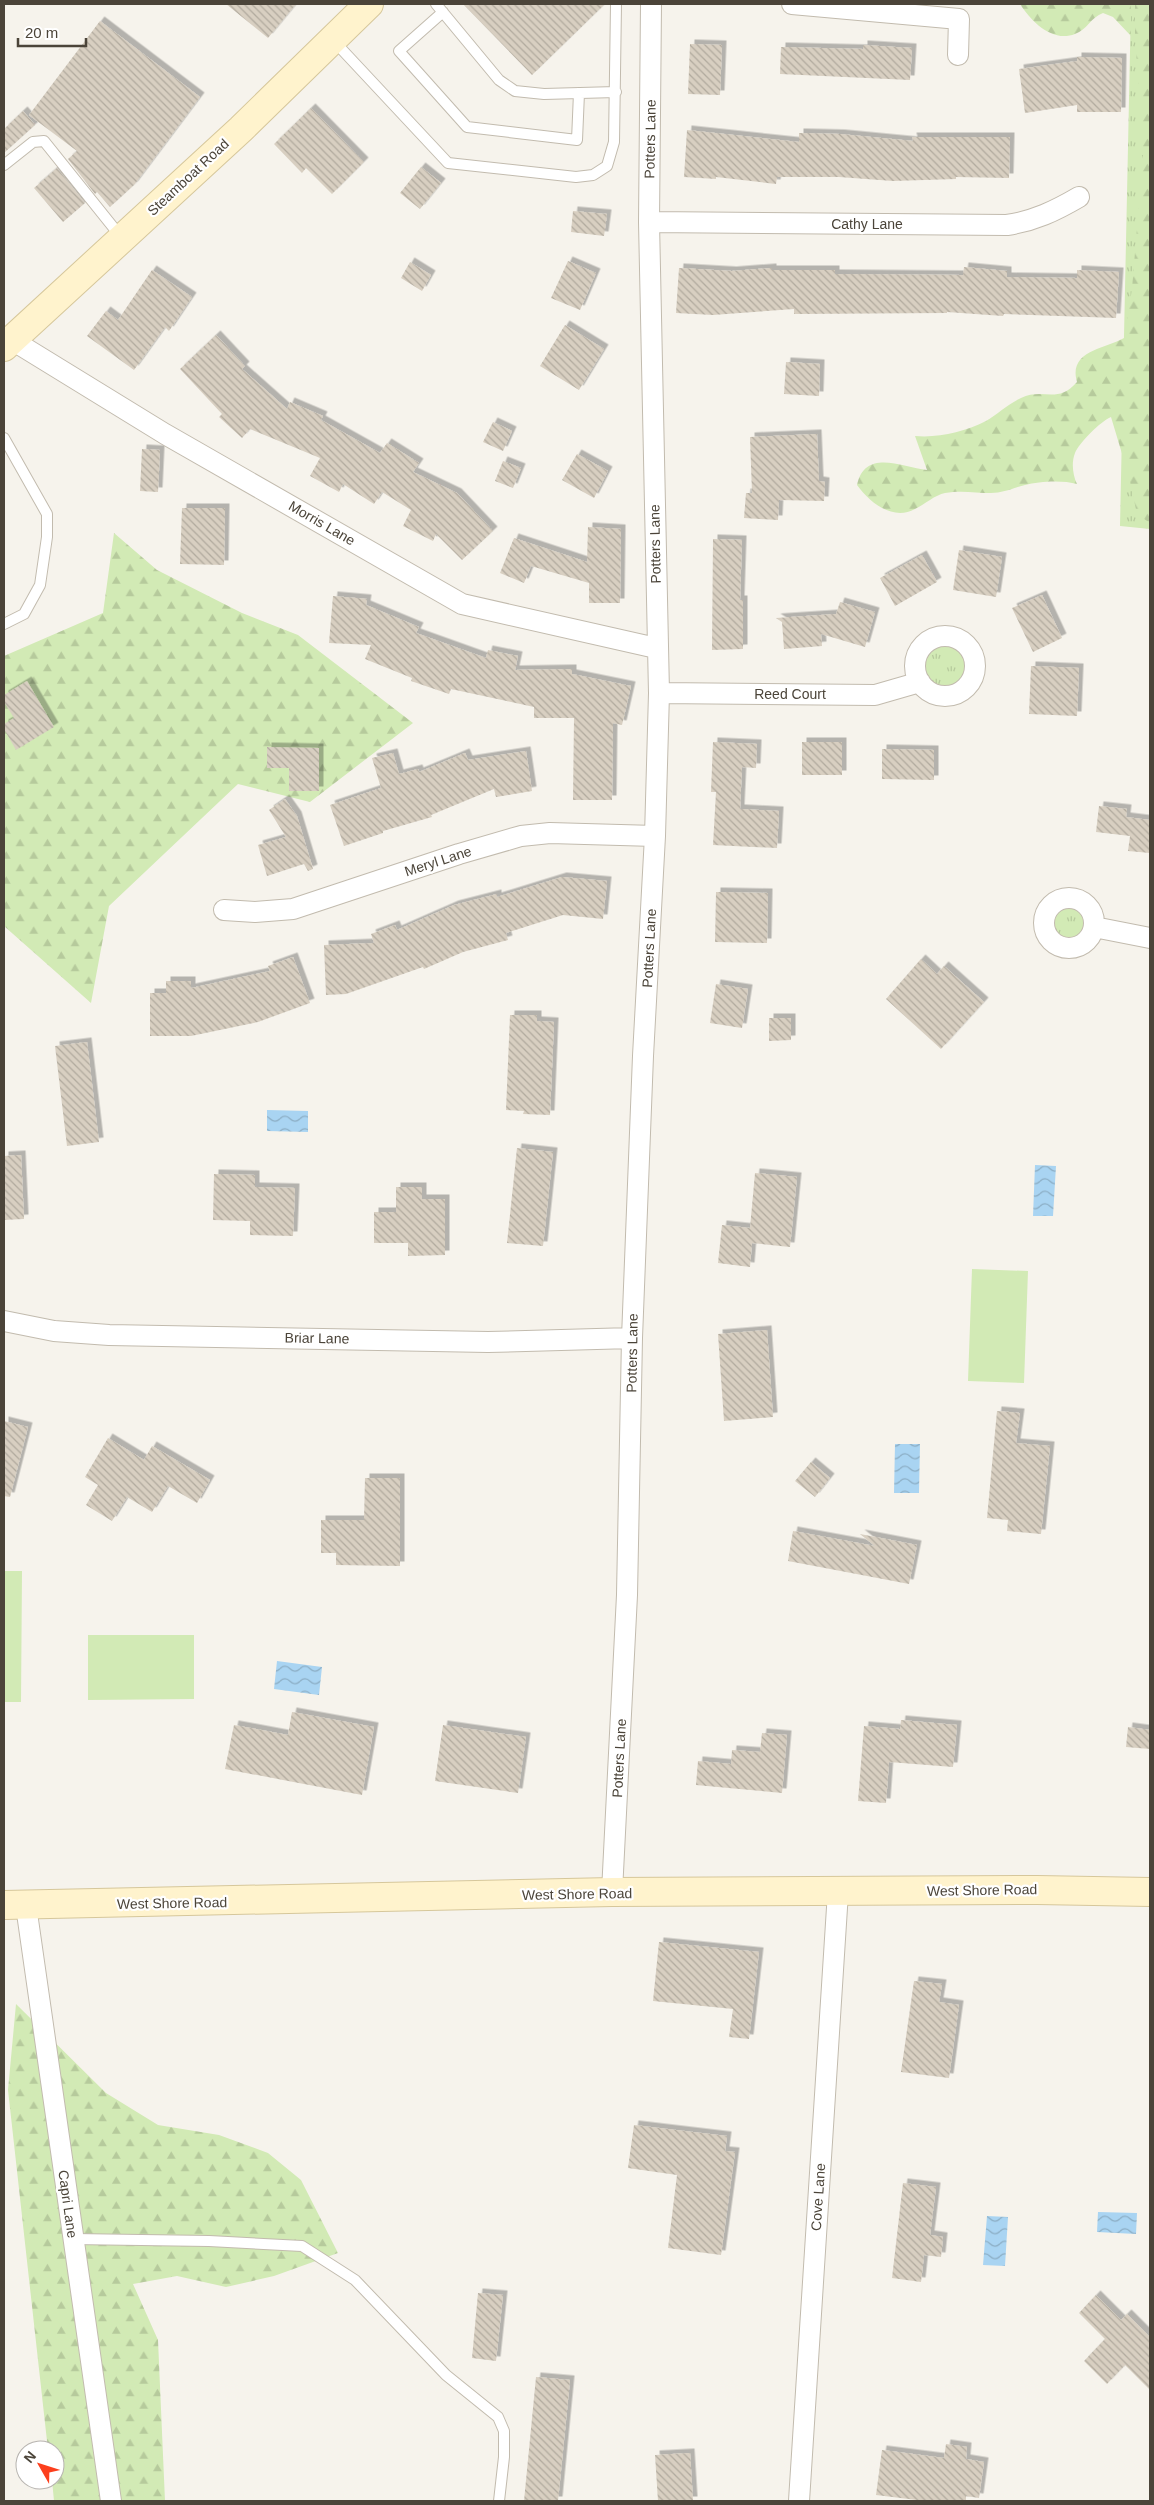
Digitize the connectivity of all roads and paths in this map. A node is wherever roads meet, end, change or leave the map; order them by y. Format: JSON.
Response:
{"nodes":[{"id":1,"x":369,"y":4,"type":"edge"},
{"id":2,"x":436,"y":4,"type":"edge"},
{"id":3,"x":616,"y":4,"type":"edge"},
{"id":4,"x":651,"y":4,"type":"edge"},
{"id":5,"x":792,"y":4,"type":"edge"},
{"id":6,"x":443,"y":12,"type":"junction"},
{"id":7,"x":332,"y":40,"type":"junction"},
{"id":8,"x":958,"y":55,"type":"dead end"},
{"id":9,"x":616,"y":92,"type":"junction"},
{"id":10,"x":579,"y":93,"type":"junction"},
{"id":11,"x":4,"y":165,"type":"edge"},
{"id":12,"x":1079,"y":197,"type":"dead end"},
{"id":13,"x":649,"y":222,"type":"junction"},
{"id":14,"x":122,"y":239,"type":"junction"},
{"id":15,"x":8,"y":340,"type":"edge"},
{"id":16,"x":4,"y":438,"type":"edge"},
{"id":17,"x":4,"y":624,"type":"edge"},
{"id":18,"x":656,"y":648,"type":"junction"},
{"id":19,"x":920,"y":682,"type":"dead end"},
{"id":20,"x":659,"y":693,"type":"junction"},
{"id":21,"x":655,"y":836,"type":"junction"},
{"id":22,"x":224,"y":910,"type":"dead end"},
{"id":23,"x":1094,"y":927,"type":"dead end"},
{"id":24,"x":1150,"y":938,"type":"edge"},
{"id":25,"x":4,"y":1321,"type":"edge"},
{"id":26,"x":632,"y":1338,"type":"junction"},
{"id":27,"x":612,"y":1892,"type":"junction"},
{"id":28,"x":838,"y":1892,"type":"junction"},
{"id":29,"x":1150,"y":1892,"type":"edge"},
{"id":30,"x":15,"y":1906,"type":"edge"},
{"id":31,"x":73,"y":2239,"type":"junction"},
{"id":32,"x":111,"y":2501,"type":"edge"},
{"id":33,"x":500,"y":2501,"type":"edge"},
{"id":34,"x":800,"y":2501,"type":"edge"}],
"edges":[{"from":1,"to":7,"type":"main road","name":"Steamboat Road"},
{"from":2,"to":6,"type":"lane"},
{"from":3,"to":9,"type":"lane"},
{"from":4,"to":13,"type":"street","name":"Potters Lane"},
{"from":5,"to":8,"type":"street"},
{"from":6,"to":10,"type":"lane"},
{"from":6,"to":10,"type":"lane"},
{"from":7,"to":9,"type":"lane"},
{"from":7,"to":14,"type":"main road","name":"Steamboat Road"},
{"from":9,"to":10,"type":"lane"},
{"from":11,"to":14,"type":"lane"},
{"from":12,"to":13,"type":"street","name":"Cathy Lane"},
{"from":13,"to":18,"type":"street","name":"Potters Lane"},
{"from":14,"to":15,"type":"main road","name":"Steamboat Road"},
{"from":15,"to":18,"type":"street","name":"Morris Lane"},
{"from":16,"to":17,"type":"lane"},
{"from":18,"to":20,"type":"street","name":"Potters Lane"},
{"from":19,"to":20,"type":"street","name":"Reed Court"},
{"from":20,"to":21,"type":"street","name":"Potters Lane"},
{"from":21,"to":22,"type":"street","name":"Meryl Lane"},
{"from":21,"to":26,"type":"street","name":"Potters Lane"},
{"from":23,"to":24,"type":"street"},
{"from":25,"to":26,"type":"street","name":"Briar Lane"},
{"from":26,"to":27,"type":"street","name":"Potters Lane"},
{"from":27,"to":28,"type":"main road","name":"West Shore Road"},
{"from":27,"to":30,"type":"main road","name":"West Shore Road"},
{"from":28,"to":29,"type":"main road","name":"West Shore Road"},
{"from":28,"to":34,"type":"street","name":"Cove Lane"},
{"from":30,"to":31,"type":"street","name":"Capri Lane"},
{"from":31,"to":32,"type":"street","name":"Capri Lane"},
{"from":31,"to":33,"type":"lane"}]}
